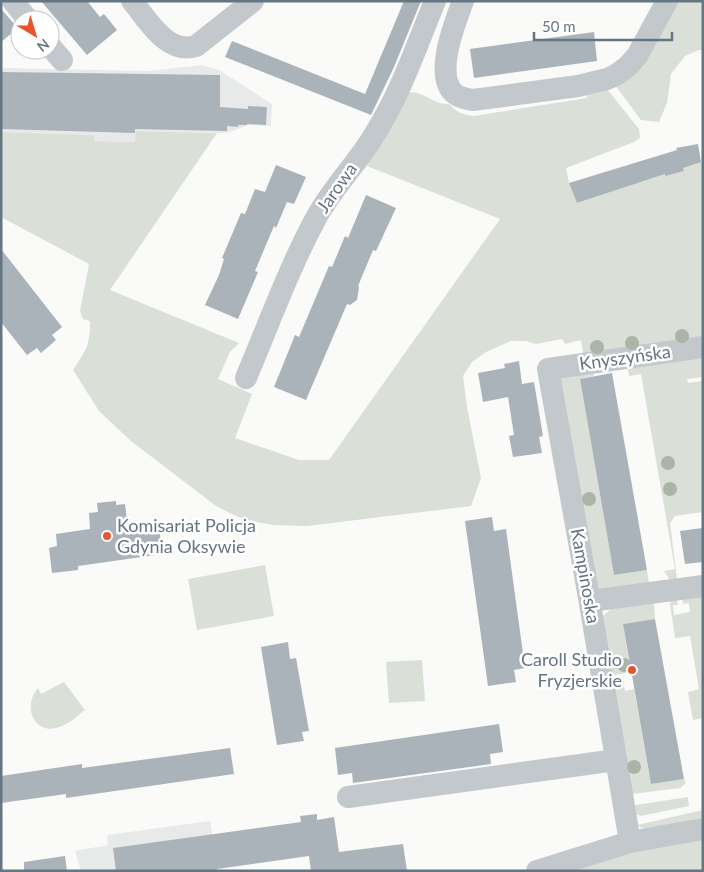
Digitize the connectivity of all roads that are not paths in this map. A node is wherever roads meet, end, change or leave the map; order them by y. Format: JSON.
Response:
{"nodes":[{"id":1,"x":132,"y":1,"type":"edge"},
{"id":2,"x":254,"y":1,"type":"edge"},
{"id":3,"x":434,"y":1,"type":"edge"},
{"id":4,"x":463,"y":1,"type":"edge"},
{"id":5,"x":667,"y":1,"type":"edge"},
{"id":6,"x":703,"y":347,"type":"edge"},
{"id":7,"x":548,"y":369,"type":"joint"},
{"id":8,"x":246,"y":378,"type":"dead end"},
{"id":9,"x":703,"y":586,"type":"edge"},
{"id":10,"x":590,"y":601,"type":"junction"},
{"id":11,"x":616,"y":760,"type":"junction"},
{"id":12,"x":348,"y":797,"type":"dead end"},
{"id":13,"x":703,"y":829,"type":"edge"},
{"id":14,"x":630,"y":842,"type":"junction"},
{"id":15,"x":537,"y":871,"type":"edge"}],
"edges":[{"from":1,"to":2,"type":"street"},
{"from":3,"to":8,"type":"street","name":"Jarowa"},
{"from":4,"to":5,"type":"street"},
{"from":6,"to":7,"type":"street","name":"Knyszyńska"},
{"from":7,"to":10,"type":"street","name":"Kampinoska"},
{"from":9,"to":10,"type":"street"},
{"from":10,"to":11,"type":"street","name":"Kampinoska"},
{"from":11,"to":12,"type":"street"},
{"from":11,"to":14,"type":"street","name":"Kampinoska"},
{"from":13,"to":14,"type":"street"},
{"from":14,"to":15,"type":"street"}]}
